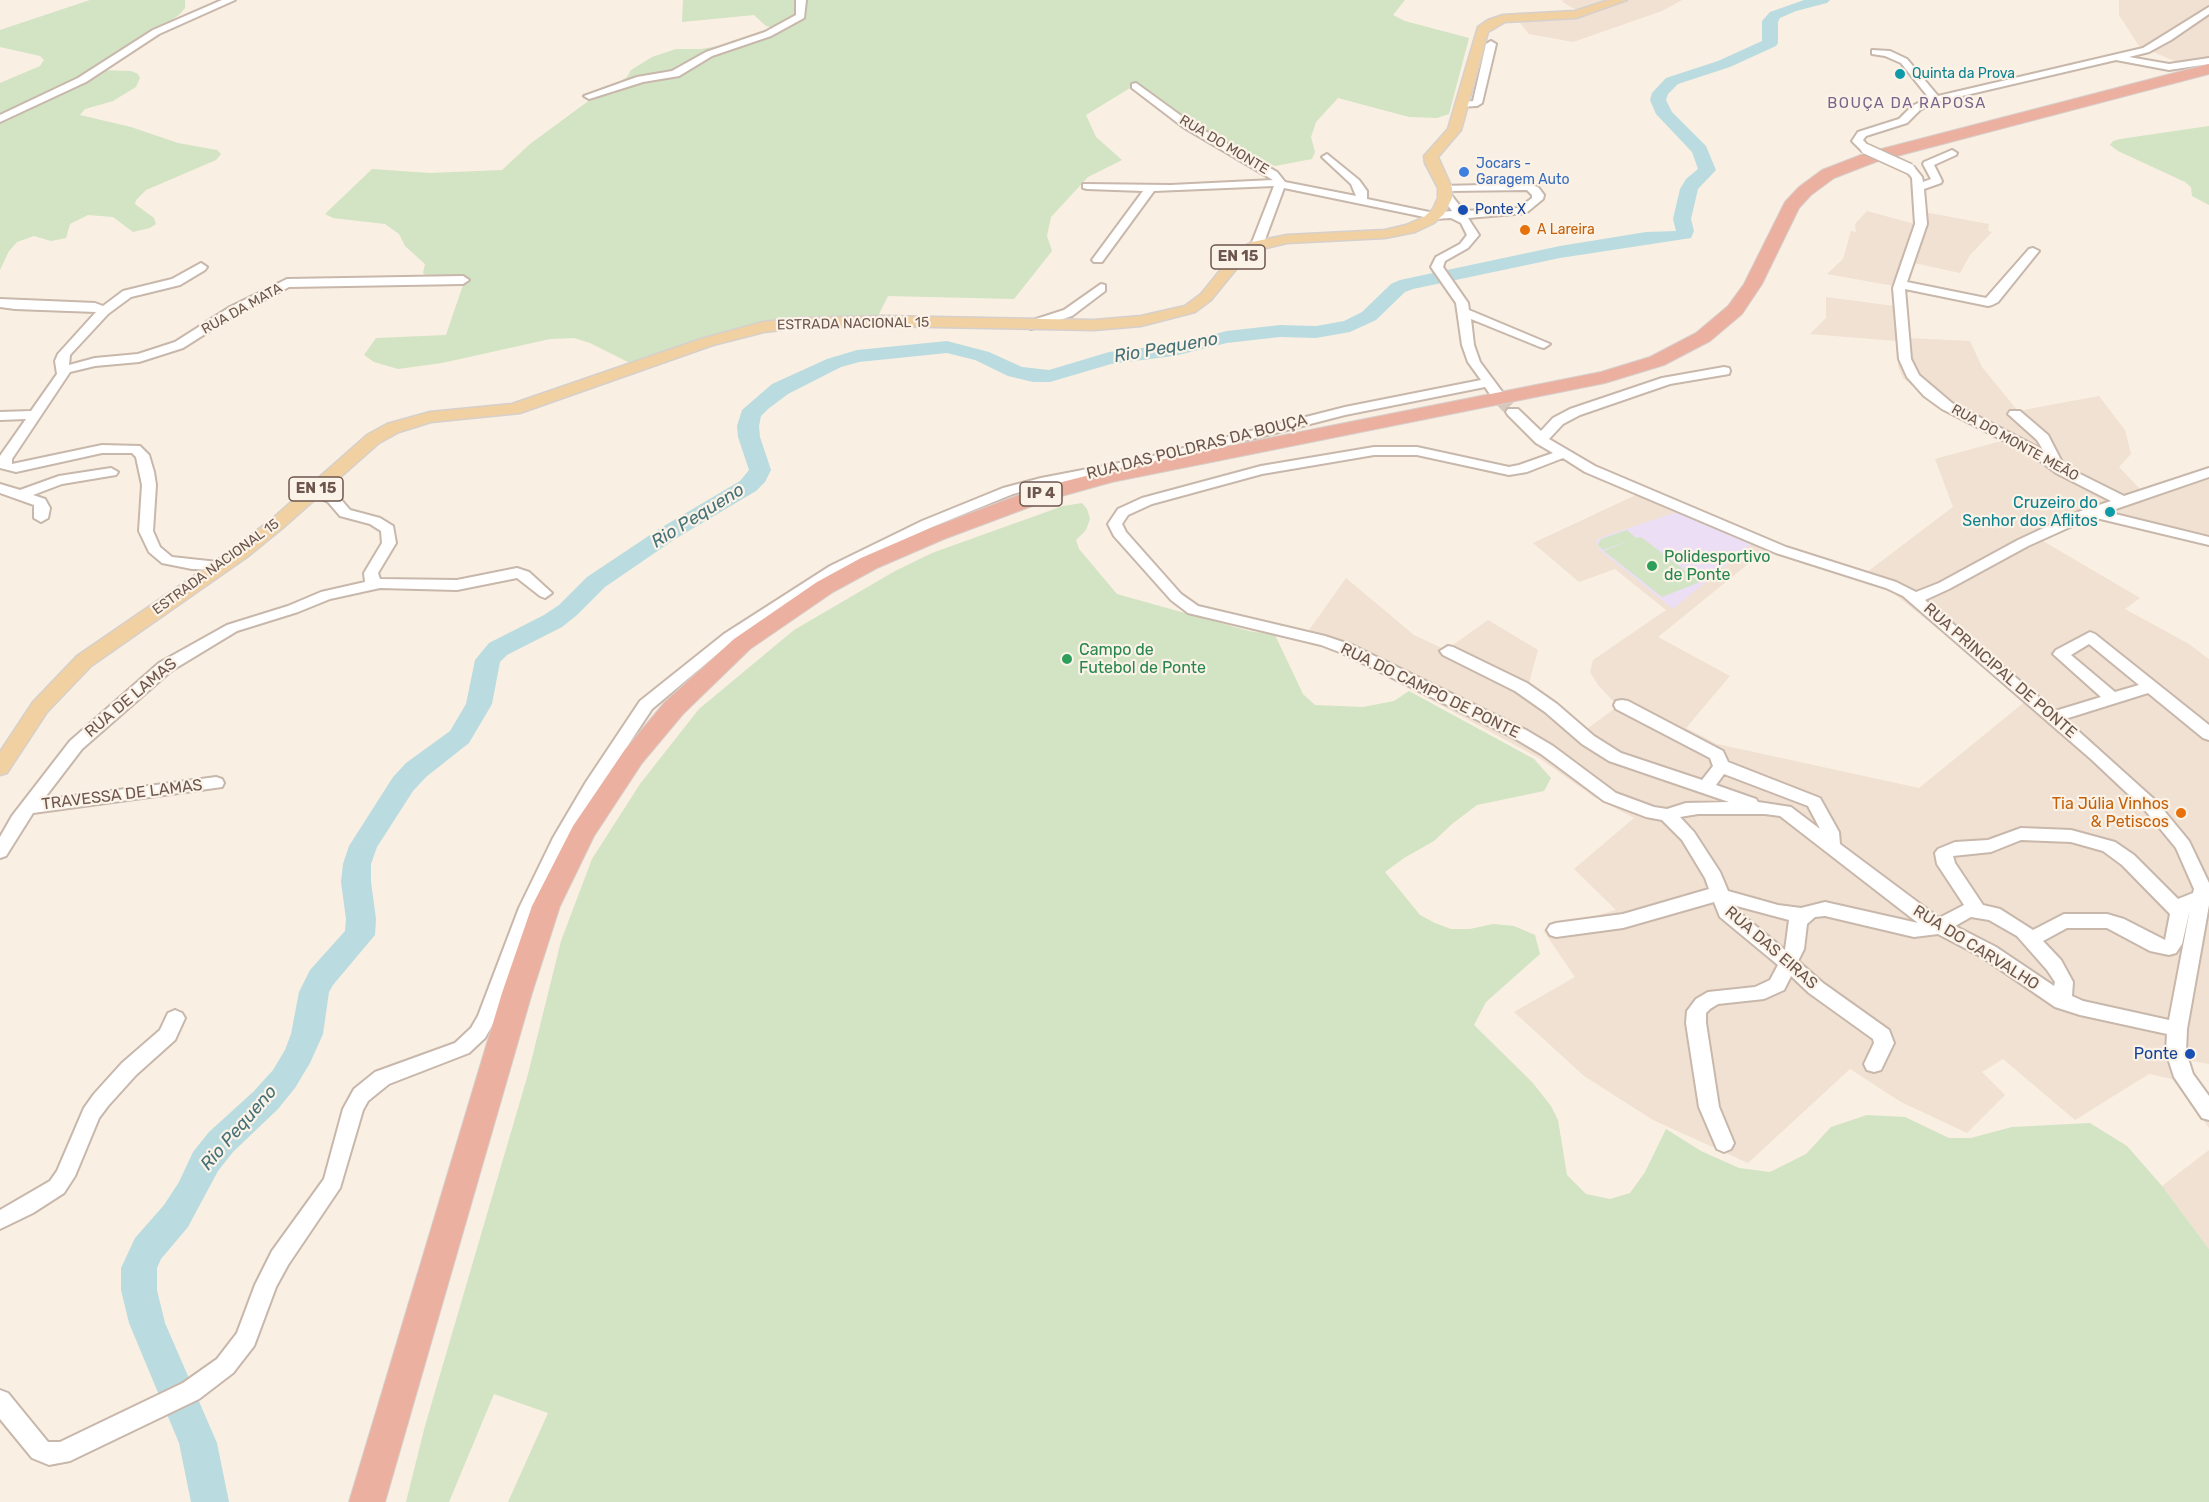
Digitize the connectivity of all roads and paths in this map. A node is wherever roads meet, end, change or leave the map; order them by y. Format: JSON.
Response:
{"nodes":[{"id":1,"x":230,"y":0,"type":"edge"},
{"id":2,"x":801,"y":0,"type":"edge"},
{"id":3,"x":1622,"y":0,"type":"edge"},
{"id":4,"x":2209,"y":10,"type":"edge"},
{"id":5,"x":1491,"y":44,"type":"dead end"},
{"id":6,"x":1875,"y":52,"type":"dead end"},
{"id":7,"x":2119,"y":58,"type":"junction"},
{"id":8,"x":2209,"y":62,"type":"edge"},
{"id":9,"x":2209,"y":69,"type":"edge"},
{"id":10,"x":2209,"y":74,"type":"edge"},
{"id":11,"x":1136,"y":87,"type":"dead end"},
{"id":12,"x":589,"y":96,"type":"dead end"},
{"id":13,"x":1935,"y":99,"type":"junction"},
{"id":14,"x":1461,"y":105,"type":"junction"},
{"id":15,"x":0,"y":119,"type":"edge"},
{"id":16,"x":1952,"y":153,"type":"dead end"},
{"id":17,"x":1327,"y":157,"type":"dead end"},
{"id":18,"x":1280,"y":184,"type":"junction"},
{"id":19,"x":1087,"y":186,"type":"dead end"},
{"id":20,"x":1151,"y":188,"type":"junction"},
{"id":21,"x":1918,"y":188,"type":"junction"},
{"id":22,"x":1362,"y":201,"type":"junction"},
{"id":23,"x":1440,"y":206,"type":"junction"},
{"id":24,"x":1462,"y":221,"type":"junction"},
{"id":25,"x":1257,"y":245,"type":"junction"},
{"id":26,"x":2033,"y":251,"type":"dead end"},
{"id":27,"x":1098,"y":260,"type":"dead end"},
{"id":28,"x":201,"y":267,"type":"dead end"},
{"id":29,"x":463,"y":280,"type":"dead end"},
{"id":30,"x":1899,"y":284,"type":"junction"},
{"id":31,"x":1101,"y":288,"type":"dead end"},
{"id":32,"x":0,"y":303,"type":"edge"},
{"id":33,"x":104,"y":311,"type":"junction"},
{"id":34,"x":1465,"y":313,"type":"junction"},
{"id":35,"x":1030,"y":326,"type":"junction"},
{"id":36,"x":1544,"y":344,"type":"dead end"},
{"id":37,"x":64,"y":370,"type":"junction"},
{"id":38,"x":1724,"y":371,"type":"dead end"},
{"id":39,"x":1487,"y":383,"type":"junction"},
{"id":40,"x":1499,"y":398,"type":"tunnel mouth"},
{"id":41,"x":1513,"y":412,"type":"tunnel mouth"},
{"id":42,"x":2015,"y":414,"type":"dead end"},
{"id":43,"x":34,"y":415,"type":"junction"},
{"id":44,"x":0,"y":417,"type":"edge"},
{"id":45,"x":1541,"y":440,"type":"junction"},
{"id":46,"x":1562,"y":454,"type":"junction"},
{"id":47,"x":3,"y":469,"type":"edge"},
{"id":48,"x":2061,"y":470,"type":"junction"},
{"id":49,"x":111,"y":472,"type":"dead end"},
{"id":50,"x":2209,"y":472,"type":"edge"},
{"id":51,"x":0,"y":488,"type":"edge"},
{"id":52,"x":315,"y":491,"type":"junction"},
{"id":53,"x":21,"y":495,"type":"junction"},
{"id":54,"x":2118,"y":503,"type":"junction"},
{"id":55,"x":2091,"y":512,"type":"junction"},
{"id":56,"x":42,"y":519,"type":"dead end"},
{"id":57,"x":2131,"y":522,"type":"junction"},
{"id":58,"x":2209,"y":541,"type":"edge"},
{"id":59,"x":222,"y":566,"type":"junction"},
{"id":60,"x":376,"y":584,"type":"junction"},
{"id":61,"x":544,"y":593,"type":"dead end"},
{"id":62,"x":1916,"y":598,"type":"junction"},
{"id":63,"x":1448,"y":651,"type":"dead end"},
{"id":64,"x":2150,"y":687,"type":"junction"},
{"id":65,"x":2112,"y":698,"type":"junction"},
{"id":66,"x":1622,"y":705,"type":"dead end"},
{"id":67,"x":2053,"y":717,"type":"junction"},
{"id":68,"x":2209,"y":734,"type":"edge"},
{"id":69,"x":1721,"y":766,"type":"junction"},
{"id":70,"x":0,"y":768,"type":"edge"},
{"id":71,"x":216,"y":783,"type":"dead end"},
{"id":72,"x":1705,"y":788,"type":"junction"},
{"id":73,"x":28,"y":807,"type":"junction"},
{"id":74,"x":1765,"y":808,"type":"junction"},
{"id":75,"x":1667,"y":815,"type":"junction"},
{"id":76,"x":1832,"y":846,"type":"junction"},
{"id":77,"x":0,"y":852,"type":"edge"},
{"id":78,"x":2204,"y":890,"type":"edge"},
{"id":79,"x":1719,"y":895,"type":"junction"},
{"id":80,"x":1977,"y":910,"type":"junction"},
{"id":81,"x":2178,"y":911,"type":"junction"},
{"id":82,"x":1802,"y":915,"type":"junction"},
{"id":83,"x":1939,"y":927,"type":"junction"},
{"id":84,"x":1556,"y":930,"type":"dead end"},
{"id":85,"x":2031,"y":939,"type":"junction"},
{"id":86,"x":1788,"y":964,"type":"junction"},
{"id":87,"x":2062,"y":1002,"type":"junction"},
{"id":88,"x":175,"y":1018,"type":"dead end"},
{"id":89,"x":2177,"y":1029,"type":"junction"},
{"id":90,"x":1874,"y":1064,"type":"dead end"},
{"id":91,"x":2209,"y":1112,"type":"edge"},
{"id":92,"x":1724,"y":1143,"type":"dead end"},
{"id":93,"x":0,"y":1220,"type":"edge"},
{"id":94,"x":0,"y":1401,"type":"edge"},
{"id":95,"x":367,"y":1502,"type":"edge"},
{"id":96,"x":384,"y":1502,"type":"edge"}],
"edges":[{"from":1,"to":15,"type":"street"},
{"from":2,"to":12,"type":"street"},
{"from":3,"to":14,"type":"main road"},
{"from":4,"to":7,"type":"street"},
{"from":5,"to":14,"type":"street"},
{"from":6,"to":13,"type":"street"},
{"from":7,"to":8,"type":"street"},
{"from":7,"to":13,"type":"street"},
{"from":9,"to":95,"type":"highway","number":"IP 4"},
{"from":10,"to":96,"type":"highway","number":"IP 4"},
{"from":11,"to":18,"type":"street","name":"RUA DO MONTE"},
{"from":13,"to":21,"type":"street","name":"RUA DO MONTE MEÃO","bridge":true},
{"from":14,"to":23,"type":"main road"},
{"from":16,"to":21,"type":"street"},
{"from":17,"to":22,"type":"street"},
{"from":18,"to":20,"type":"street"},
{"from":18,"to":22,"type":"street"},
{"from":18,"to":25,"type":"street"},
{"from":19,"to":20,"type":"street"},
{"from":20,"to":27,"type":"street"},
{"from":21,"to":30,"type":"street","name":"RUA DO MONTE MEÃO"},
{"from":22,"to":23,"type":"street"},
{"from":23,"to":24,"type":"street"},
{"from":23,"to":24,"type":"street"},
{"from":23,"to":24,"type":"street"},
{"from":23,"to":25,"type":"main road","name":"ESTRADA NACIONAL 15","number":"EN 15"},
{"from":24,"to":34,"type":"street"},
{"from":25,"to":35,"type":"main road","name":"ESTRADA NACIONAL 15","number":"EN 15"},
{"from":26,"to":30,"type":"street"},
{"from":28,"to":33,"type":"street"},
{"from":29,"to":37,"type":"street","name":"RUA DA MATA"},
{"from":30,"to":48,"type":"street","name":"RUA DO MONTE MEÃO"},
{"from":31,"to":35,"type":"street"},
{"from":32,"to":33,"type":"street"},
{"from":33,"to":37,"type":"street"},
{"from":34,"to":36,"type":"street"},
{"from":34,"to":39,"type":"street"},
{"from":35,"to":52,"type":"main road","name":"ESTRADA NACIONAL 15","number":"EN 15"},
{"from":37,"to":43,"type":"street"},
{"from":38,"to":45,"type":"street"},
{"from":39,"to":40,"type":"street"},
{"from":39,"to":94,"type":"street","name":"RUA DAS POLDRAS DA BOUÇA"},
{"from":41,"to":45,"type":"street","name":"RUA PRINCIPAL DE PONTE"},
{"from":42,"to":48,"type":"street"},
{"from":43,"to":44,"type":"street"},
{"from":43,"to":47,"type":"street"},
{"from":45,"to":46,"type":"street","name":"RUA PRINCIPAL DE PONTE"},
{"from":46,"to":62,"type":"street","name":"RUA PRINCIPAL DE PONTE"},
{"from":46,"to":75,"type":"street","name":"RUA DO CAMPO DE PONTE"},
{"from":47,"to":59,"type":"street"},
{"from":48,"to":54,"type":"street","name":"RUA DO MONTE MEÃO"},
{"from":49,"to":53,"type":"street"},
{"from":50,"to":54,"type":"street"},
{"from":51,"to":53,"type":"street"},
{"from":52,"to":59,"type":"main road","name":"ESTRADA NACIONAL 15","number":"EN 15"},
{"from":52,"to":60,"type":"street"},
{"from":53,"to":56,"type":"street"},
{"from":54,"to":55,"type":"street"},
{"from":54,"to":57,"type":"street","name":"RUA DO MONTE MEÃO"},
{"from":55,"to":57,"type":"street"},
{"from":55,"to":62,"type":"street"},
{"from":57,"to":58,"type":"street"},
{"from":59,"to":70,"type":"main road","name":"ESTRADA NACIONAL 15","number":"EN 15"},
{"from":60,"to":61,"type":"street","name":"RUA DE LAMAS"},
{"from":60,"to":73,"type":"street","name":"RUA DE LAMAS"},
{"from":62,"to":67,"type":"street","name":"RUA PRINCIPAL DE PONTE"},
{"from":63,"to":72,"type":"street"},
{"from":64,"to":65,"type":"street"},
{"from":64,"to":65,"type":"street"},
{"from":64,"to":68,"type":"street"},
{"from":65,"to":67,"type":"street"},
{"from":66,"to":69,"type":"street"},
{"from":67,"to":78,"type":"street","name":"RUA PRINCIPAL DE PONTE"},
{"from":69,"to":72,"type":"street"},
{"from":69,"to":76,"type":"street"},
{"from":71,"to":73,"type":"street","name":"TRAVESSA DE LAMAS"},
{"from":72,"to":74,"type":"street"},
{"from":73,"to":77,"type":"street","name":"RUA DE LAMAS"},
{"from":74,"to":75,"type":"street","name":"RUA DO CAMPO DE PONTE"},
{"from":74,"to":76,"type":"street","name":"RUA DO CARVALHO"},
{"from":75,"to":79,"type":"street","name":"RUA DAS EIRAS"},
{"from":76,"to":83,"type":"street","name":"RUA DO CARVALHO"},
{"from":78,"to":81,"type":"street"},
{"from":78,"to":89,"type":"street"},
{"from":79,"to":82,"type":"street"},
{"from":79,"to":84,"type":"street"},
{"from":79,"to":86,"type":"street","name":"RUA DAS EIRAS"},
{"from":80,"to":81,"type":"street"},
{"from":80,"to":83,"type":"street"},
{"from":80,"to":85,"type":"street"},
{"from":81,"to":85,"type":"street"},
{"from":82,"to":83,"type":"street"},
{"from":82,"to":86,"type":"street"},
{"from":83,"to":87,"type":"street","name":"RUA DO CARVALHO"},
{"from":85,"to":87,"type":"street"},
{"from":86,"to":90,"type":"street","name":"RUA DAS EIRAS"},
{"from":86,"to":92,"type":"street"},
{"from":87,"to":89,"type":"street","name":"RUA DO CARVALHO"},
{"from":88,"to":93,"type":"street"},
{"from":89,"to":91,"type":"street"}]}
